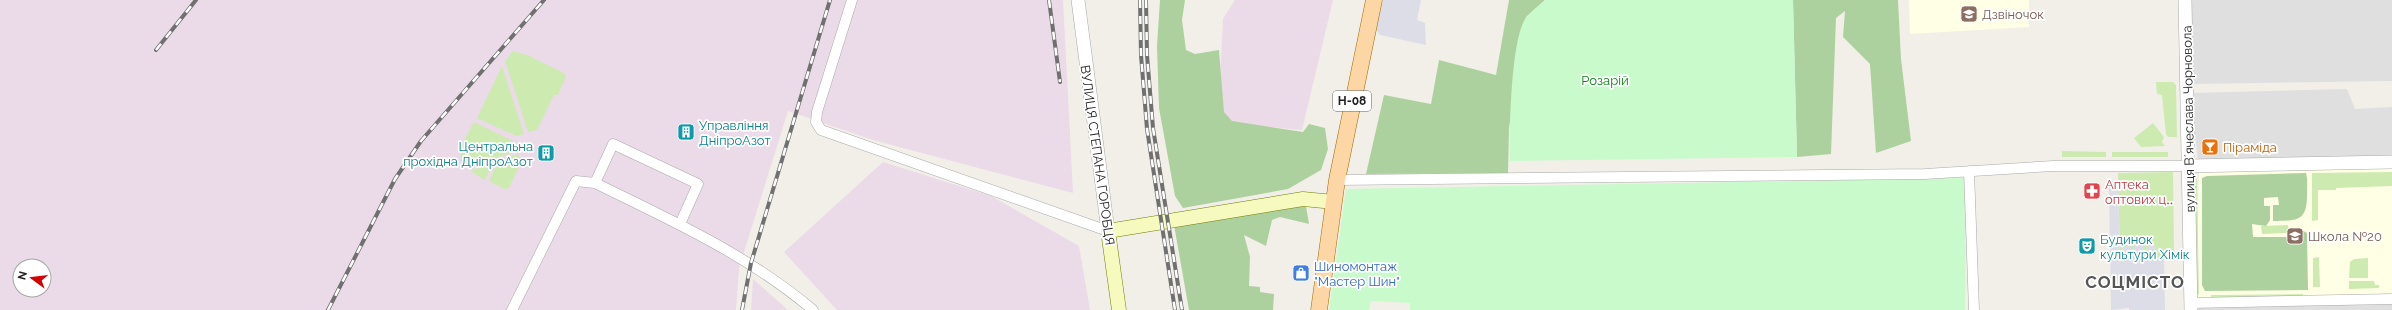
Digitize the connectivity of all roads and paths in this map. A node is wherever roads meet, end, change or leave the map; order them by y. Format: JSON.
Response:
{"nodes":[{"id":1,"x":852,"y":0,"type":"edge"},
{"id":2,"x":1078,"y":0,"type":"edge"},
{"id":3,"x":1374,"y":0,"type":"edge"},
{"id":4,"x":2185,"y":0,"type":"edge"},
{"id":5,"x":2392,"y":162,"type":"edge"},
{"id":6,"x":2189,"y":166,"type":"junction"},
{"id":7,"x":1969,"y":171,"type":"junction"},
{"id":8,"x":1337,"y":180,"type":"junction"},
{"id":9,"x":595,"y":183,"type":"junction"},
{"id":10,"x":1334,"y":202,"type":"junction"},
{"id":11,"x":680,"y":224,"type":"junction"},
{"id":12,"x":1108,"y":231,"type":"junction"},
{"id":13,"x":2392,"y":299,"type":"edge"},
{"id":14,"x":2191,"y":306,"type":"edge"},
{"id":15,"x":512,"y":310,"type":"edge"},
{"id":16,"x":813,"y":310,"type":"edge"},
{"id":17,"x":1119,"y":310,"type":"edge"},
{"id":18,"x":1319,"y":310,"type":"edge"},
{"id":19,"x":1974,"y":310,"type":"edge"}],
"edges":[{"from":1,"to":12,"type":"street"},
{"from":2,"to":12,"type":"street","name":"ВУЛИЦЯ СТЕПАНА ГОРОБЦЯ"},
{"from":3,"to":8,"type":"main road","number":"Н-08"},
{"from":4,"to":6,"type":"street","name":"вулиця Вʼячеслава Чорновола"},
{"from":5,"to":6,"type":"street"},
{"from":6,"to":7,"type":"street"},
{"from":6,"to":14,"type":"street","name":"вулиця Вʼячеслава Чорновола"},
{"from":7,"to":8,"type":"street"},
{"from":7,"to":19,"type":"street"},
{"from":8,"to":10,"type":"main road","number":"Н-08"},
{"from":9,"to":11,"type":"street"},
{"from":9,"to":11,"type":"street"},
{"from":9,"to":15,"type":"street"},
{"from":10,"to":12,"type":"main road"},
{"from":10,"to":18,"type":"main road","number":"Н-08"},
{"from":11,"to":16,"type":"street"},
{"from":12,"to":17,"type":"main road","name":"ВУЛИЦЯ СТЕПАНА ГОРОБЦЯ"},
{"from":13,"to":14,"type":"street"}]}
